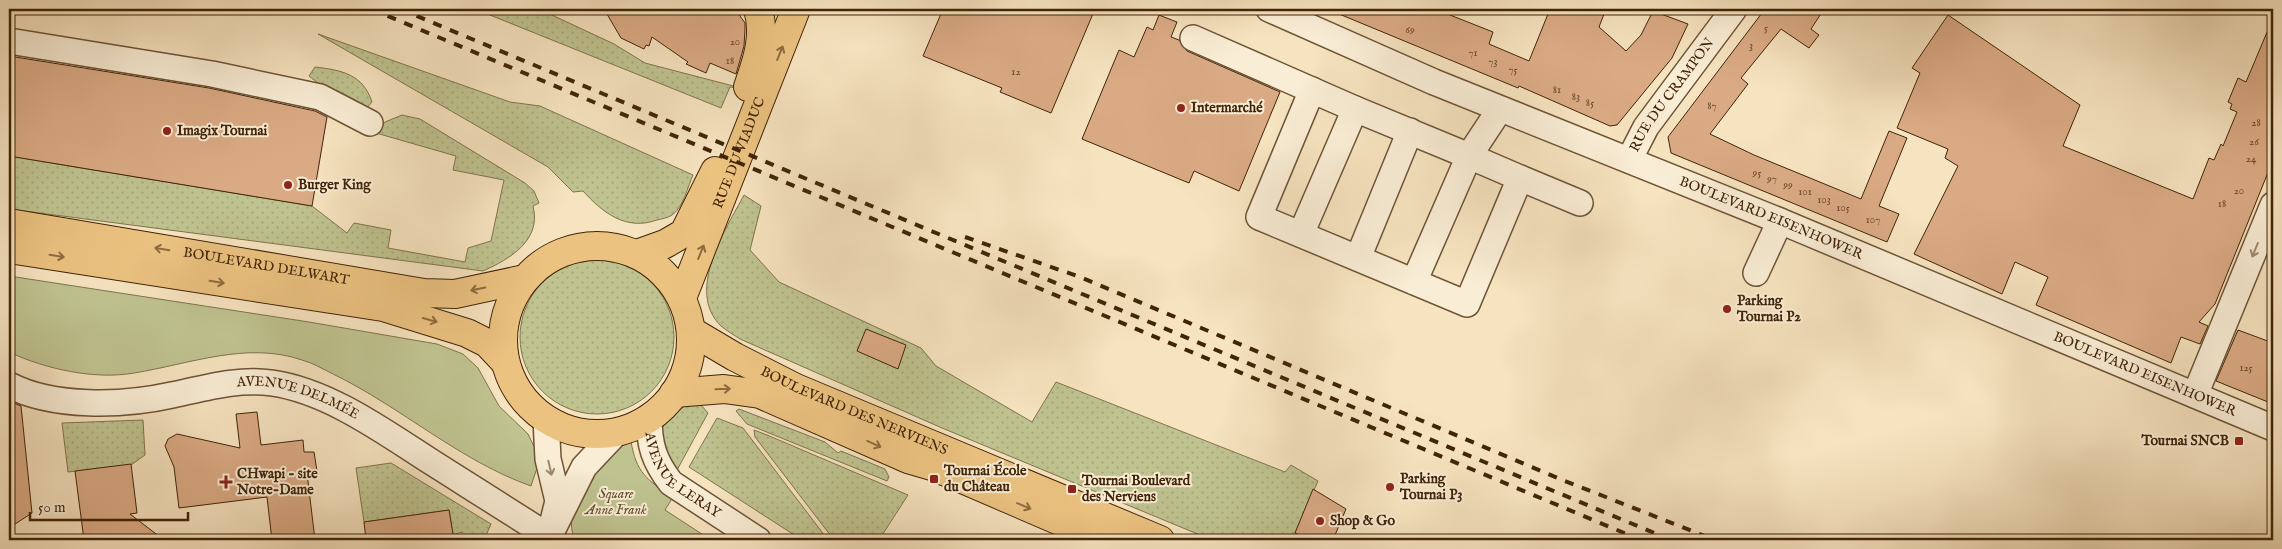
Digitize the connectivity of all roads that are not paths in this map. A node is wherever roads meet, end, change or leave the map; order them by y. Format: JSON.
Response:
{"nodes":[{"id":1,"x":758,"y":9,"type":"edge"},
{"id":2,"x":796,"y":9,"type":"edge"},
{"id":3,"x":1269,"y":9,"type":"edge"},
{"id":4,"x":1733,"y":10,"type":"edge"},
{"id":5,"x":1193,"y":38,"type":"dead end"},
{"id":6,"x":9,"y":41,"type":"edge"},
{"id":7,"x":1312,"y":90,"type":"junction"},
{"id":8,"x":1355,"y":109,"type":"junction"},
{"id":9,"x":1500,"y":109,"type":"junction"},
{"id":10,"x":370,"y":123,"type":"dead end"},
{"id":11,"x":1410,"y":131,"type":"junction"},
{"id":12,"x":1469,"y":156,"type":"junction"},
{"id":13,"x":1629,"y":160,"type":"junction"},
{"id":14,"x":1520,"y":178,"type":"junction"},
{"id":15,"x":1580,"y":203,"type":"dead end"},
{"id":16,"x":2273,"y":205,"type":"edge"},
{"id":17,"x":1780,"y":221,"type":"junction"},
{"id":18,"x":9,"y":223,"type":"edge"},
{"id":19,"x":1301,"y":234,"type":"junction"},
{"id":20,"x":9,"y":249,"type":"edge"},
{"id":21,"x":636,"y":254,"type":"junction"},
{"id":22,"x":1358,"y":258,"type":"junction"},
{"id":23,"x":1756,"y":273,"type":"dead end"},
{"id":24,"x":525,"y":279,"type":"junction"},
{"id":25,"x":1414,"y":282,"type":"junction"},
{"id":26,"x":682,"y":298,"type":"junction"},
{"id":27,"x":691,"y":331,"type":"junction"},
{"id":28,"x":504,"y":361,"type":"junction"},
{"id":29,"x":773,"y":376,"type":"junction"},
{"id":30,"x":9,"y":385,"type":"edge"},
{"id":31,"x":674,"y":393,"type":"junction"},
{"id":32,"x":2195,"y":395,"type":"junction"},
{"id":33,"x":649,"y":417,"type":"junction"},
{"id":34,"x":546,"y":420,"type":"junction"},
{"id":35,"x":2273,"y":428,"type":"edge"},
{"id":36,"x":618,"y":431,"type":"junction"},
{"id":37,"x":550,"y":539,"type":"edge"},
{"id":38,"x":758,"y":540,"type":"edge"},
{"id":39,"x":1104,"y":540,"type":"edge"},
{"id":40,"x":1160,"y":540,"type":"edge"},
{"id":41,"x":1176,"y":540,"type":"edge"}],
"edges":[{"from":1,"to":21,"type":"main road","name":"RUE DU VIADUC"},
{"from":26,"to":2,"type":"main road","name":"RUE DU VIADUC","one_way":true},
{"from":3,"to":9,"type":"street","name":"BOULEVARD EISENHOWER"},
{"from":4,"to":13,"type":"street","name":"RUE DU CRAMPON"},
{"from":5,"to":7,"type":"street"},
{"from":6,"to":10,"type":"street"},
{"from":7,"to":8,"type":"street"},
{"from":7,"to":19,"type":"street"},
{"from":8,"to":11,"type":"street"},
{"from":8,"to":19,"type":"street"},
{"from":9,"to":12,"type":"street"},
{"from":9,"to":13,"type":"street","name":"BOULEVARD EISENHOWER"},
{"from":11,"to":12,"type":"street"},
{"from":11,"to":22,"type":"street"},
{"from":12,"to":14,"type":"street"},
{"from":12,"to":25,"type":"street"},
{"from":13,"to":17,"type":"street","name":"BOULEVARD EISENHOWER"},
{"from":14,"to":15,"type":"street"},
{"from":14,"to":25,"type":"street"},
{"from":16,"to":32,"type":"street","one_way":true},
{"from":17,"to":23,"type":"street"},
{"from":17,"to":32,"type":"street","name":"BOULEVARD EISENHOWER"},
{"from":24,"to":18,"type":"main road","name":"BOULEVARD DELWART","one_way":true},
{"from":19,"to":22,"type":"street"},
{"from":20,"to":28,"type":"main road","name":"BOULEVARD DELWART","one_way":true},
{"from":21,"to":24,"type":"main road"},
{"from":21,"to":26,"type":"main road"},
{"from":22,"to":25,"type":"street"},
{"from":24,"to":28,"type":"main road"},
{"from":26,"to":27,"type":"main road"},
{"from":27,"to":29,"type":"main road","name":"BOULEVARD DES NERVIENS"},
{"from":27,"to":31,"type":"main road"},
{"from":28,"to":34,"type":"main road"},
{"from":29,"to":40,"type":"main road","name":"BOULEVARD DES NERVIENS"},
{"from":29,"to":41,"type":"street"},
{"from":30,"to":37,"type":"street","name":"AVENUE DELMÉE"},
{"from":31,"to":33,"type":"main road"},
{"from":31,"to":39,"type":"main road","name":"BOULEVARD DES NERVIENS","one_way":true},
{"from":32,"to":35,"type":"street","name":"BOULEVARD EISENHOWER"},
{"from":33,"to":36,"type":"main road"},
{"from":33,"to":38,"type":"street","name":"AVENUE LERAY"},
{"from":34,"to":36,"type":"main road"},
{"from":34,"to":37,"type":"street","one_way":true},
{"from":36,"to":37,"type":"street"}]}
